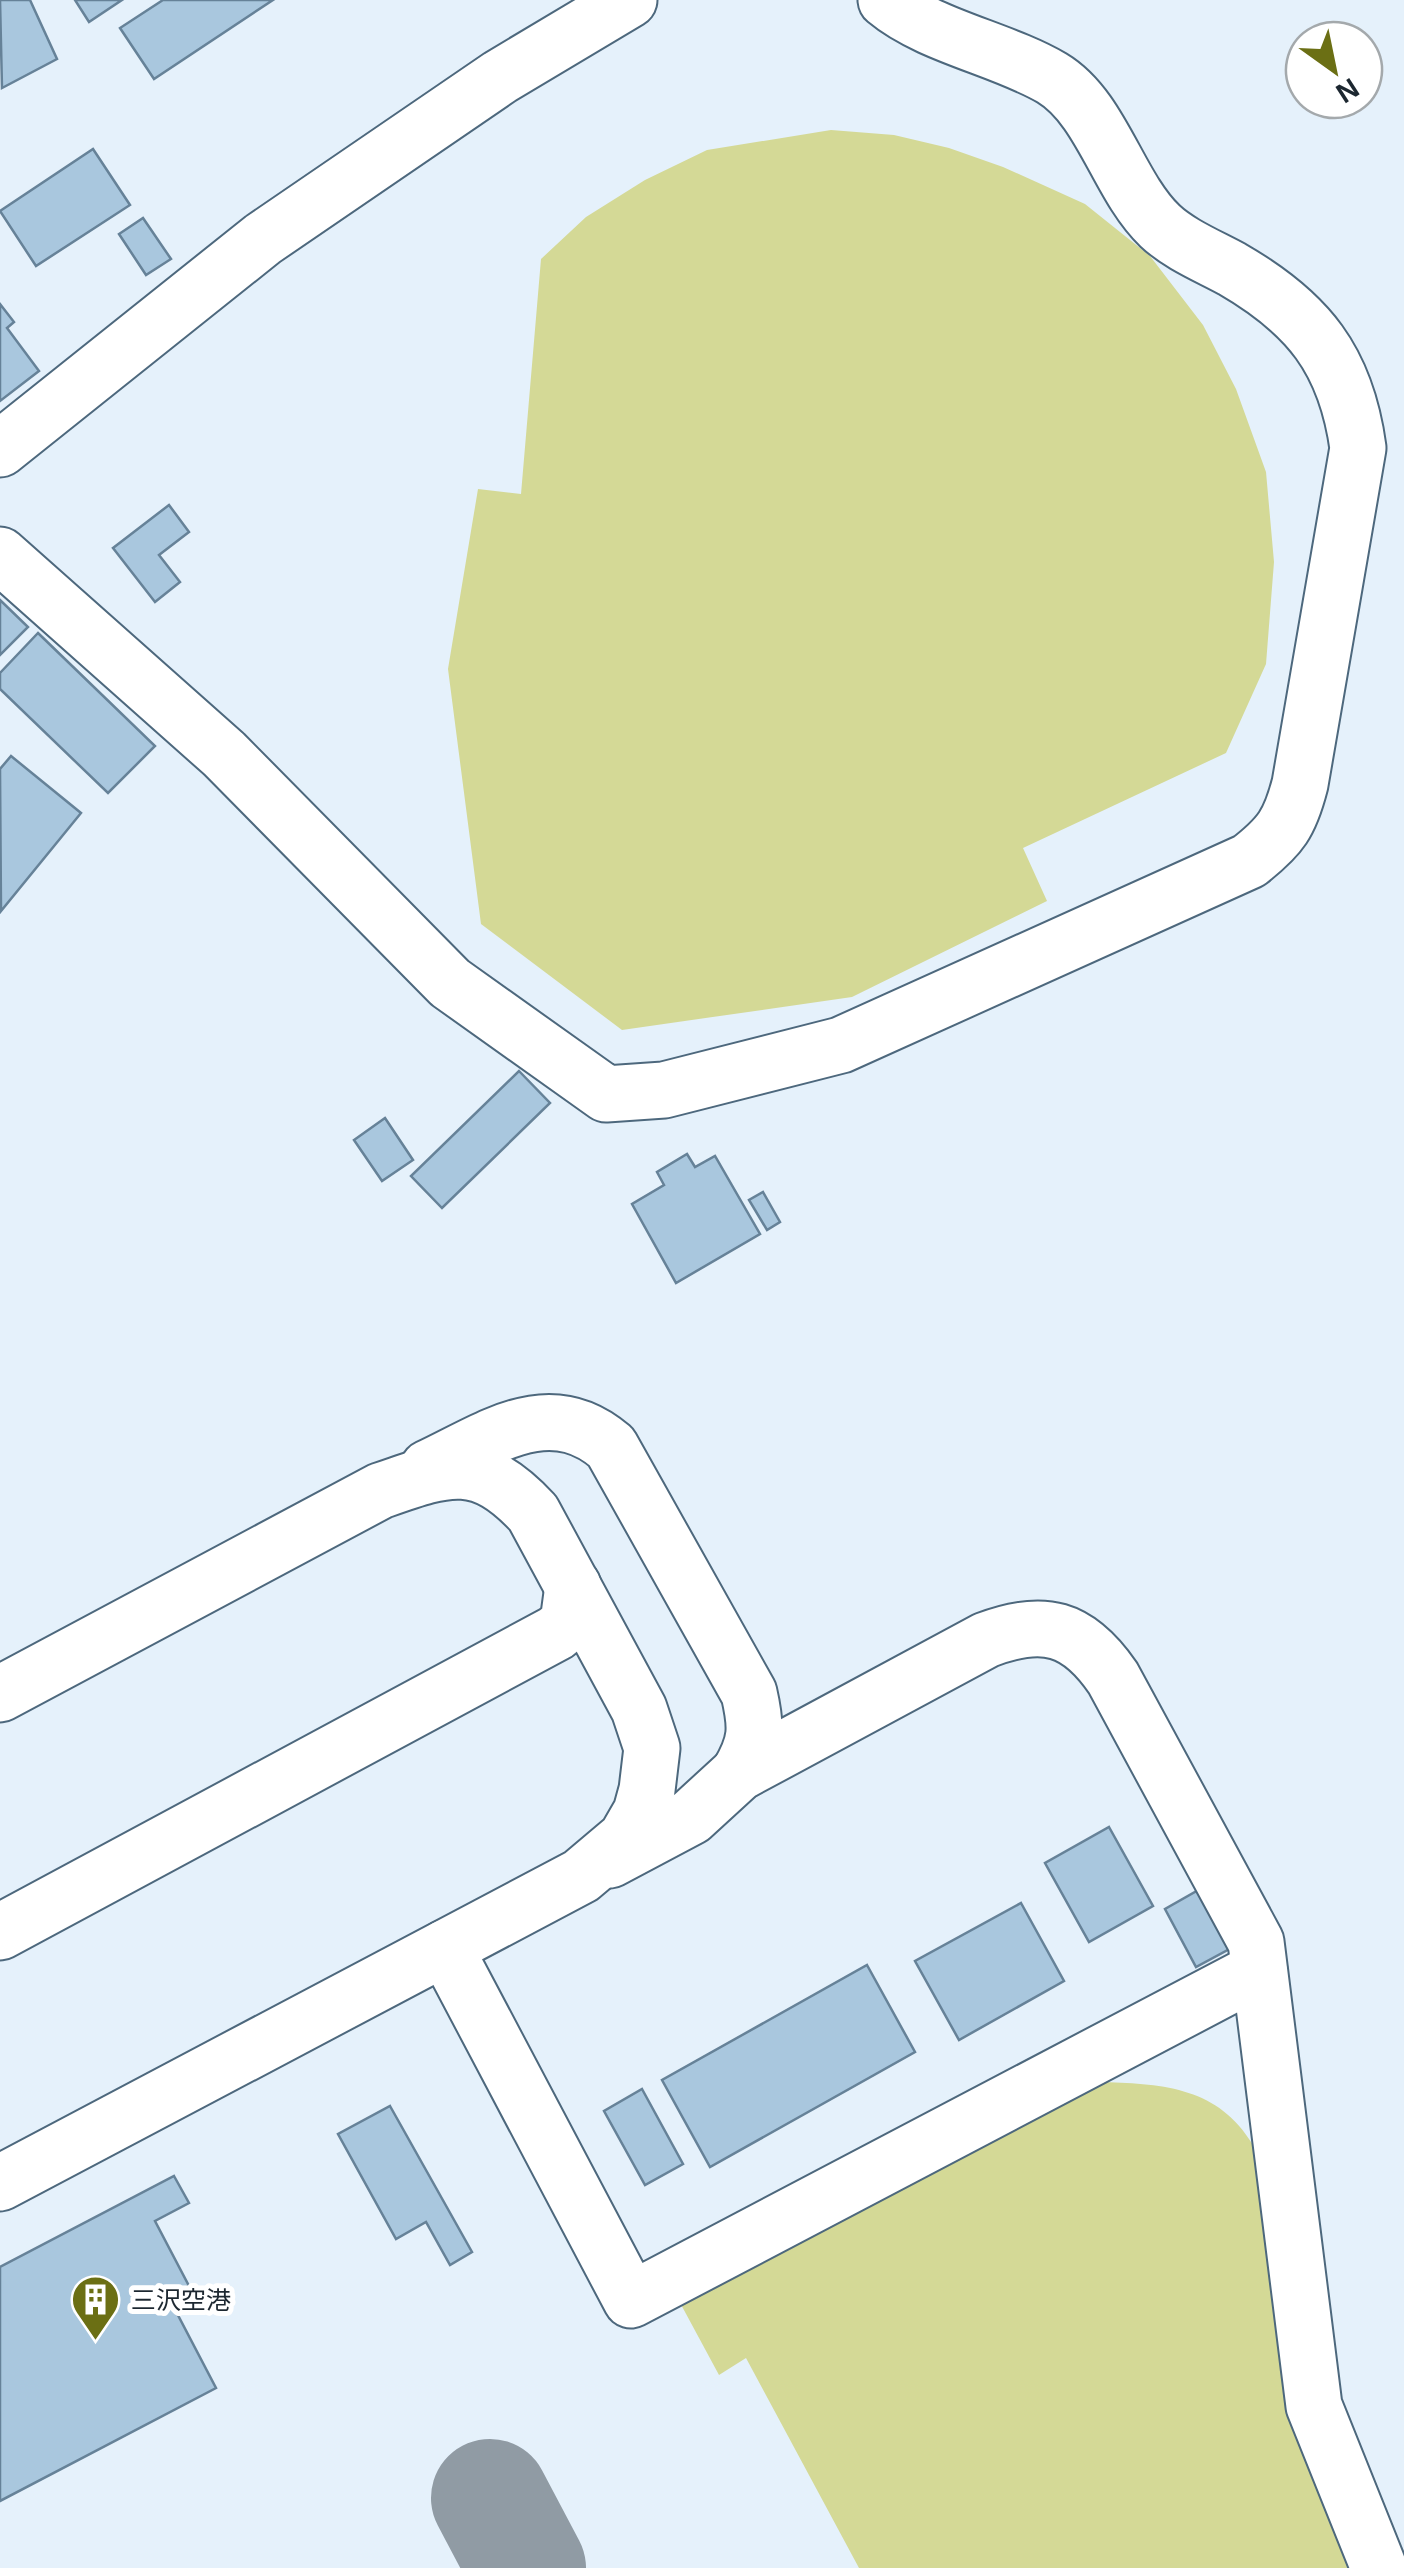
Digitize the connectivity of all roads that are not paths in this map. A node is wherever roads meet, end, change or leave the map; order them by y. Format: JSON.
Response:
{"nodes":[{"id":1,"x":629,"y":0,"type":"edge"},
{"id":2,"x":886,"y":0,"type":"edge"},
{"id":3,"x":0,"y":449,"type":"edge"},
{"id":4,"x":0,"y":555,"type":"edge"},
{"id":5,"x":380,"y":1491,"type":"junction"},
{"id":6,"x":572,"y":1586,"type":"junction"},
{"id":7,"x":748,"y":1693,"type":"junction"},
{"id":8,"x":0,"y":1694,"type":"edge"},
{"id":9,"x":826,"y":1725,"type":"junction"},
{"id":10,"x":739,"y":1773,"type":"junction"},
{"id":11,"x":580,"y":1876,"type":"junction"},
{"id":12,"x":0,"y":1932,"type":"edge"},
{"id":13,"x":445,"y":1948,"type":"junction"},
{"id":14,"x":1259,"y":1970,"type":"junction"},
{"id":15,"x":0,"y":2184,"type":"edge"},
{"id":16,"x":1379,"y":2568,"type":"edge"}],
"edges":[{"from":1,"to":3,"type":"street"},
{"from":2,"to":4,"type":"street"},
{"from":5,"to":6,"type":"street"},
{"from":5,"to":7,"type":"street"},
{"from":5,"to":8,"type":"street"},
{"from":6,"to":11,"type":"street"},
{"from":6,"to":12,"type":"street"},
{"from":7,"to":9,"type":"street"},
{"from":7,"to":10,"type":"street"},
{"from":9,"to":10,"type":"street"},
{"from":9,"to":14,"type":"street"},
{"from":10,"to":11,"type":"street"},
{"from":11,"to":13,"type":"street"},
{"from":13,"to":14,"type":"street"},
{"from":13,"to":15,"type":"street"},
{"from":14,"to":16,"type":"street"}]}
